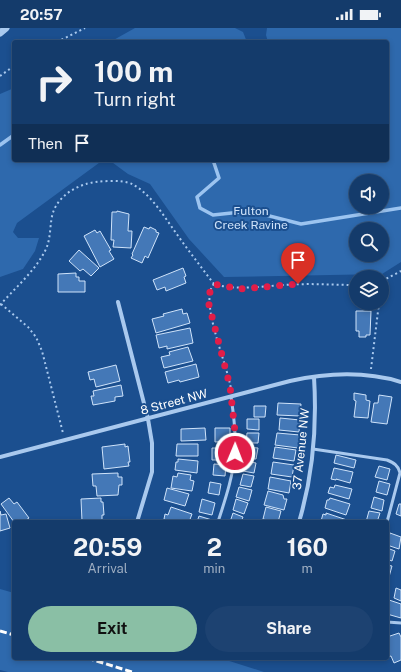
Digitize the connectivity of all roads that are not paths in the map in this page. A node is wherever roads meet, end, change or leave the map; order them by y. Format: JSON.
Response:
{"nodes":[{"id":1,"x":118,"y":302,"type":"dead end"},
{"id":2,"x":314,"y":377,"type":"junction"},
{"id":3,"x":401,"y":382,"type":"edge"},
{"id":4,"x":232,"y":397,"type":"junction"},
{"id":5,"x":148,"y":420,"type":"junction"},
{"id":6,"x":313,"y":449,"type":"junction"},
{"id":7,"x":0,"y":457,"type":"edge"},
{"id":8,"x":138,"y":520,"type":"edge"},
{"id":9,"x":219,"y":520,"type":"edge"},
{"id":10,"x":300,"y":520,"type":"edge"},
{"id":11,"x":388,"y":520,"type":"edge"},
{"id":12,"x":389,"y":622,"type":"edge"},
{"id":13,"x":401,"y":623,"type":"edge"}],
"edges":[{"from":1,"to":5,"type":"street"},
{"from":2,"to":3,"type":"street","name":"8 Street NW"},
{"from":2,"to":4,"type":"street","name":"8 Street NW"},
{"from":2,"to":6,"type":"street","name":"37 Avenue NW"},
{"from":4,"to":5,"type":"street","name":"8 Street NW"},
{"from":4,"to":9,"type":"lane"},
{"from":5,"to":7,"type":"street","name":"8 Street NW"},
{"from":5,"to":8,"type":"street"},
{"from":6,"to":10,"type":"street","name":"37 Avenue NW"},
{"from":6,"to":11,"type":"lane"},
{"from":12,"to":13,"type":"lane"}]}
